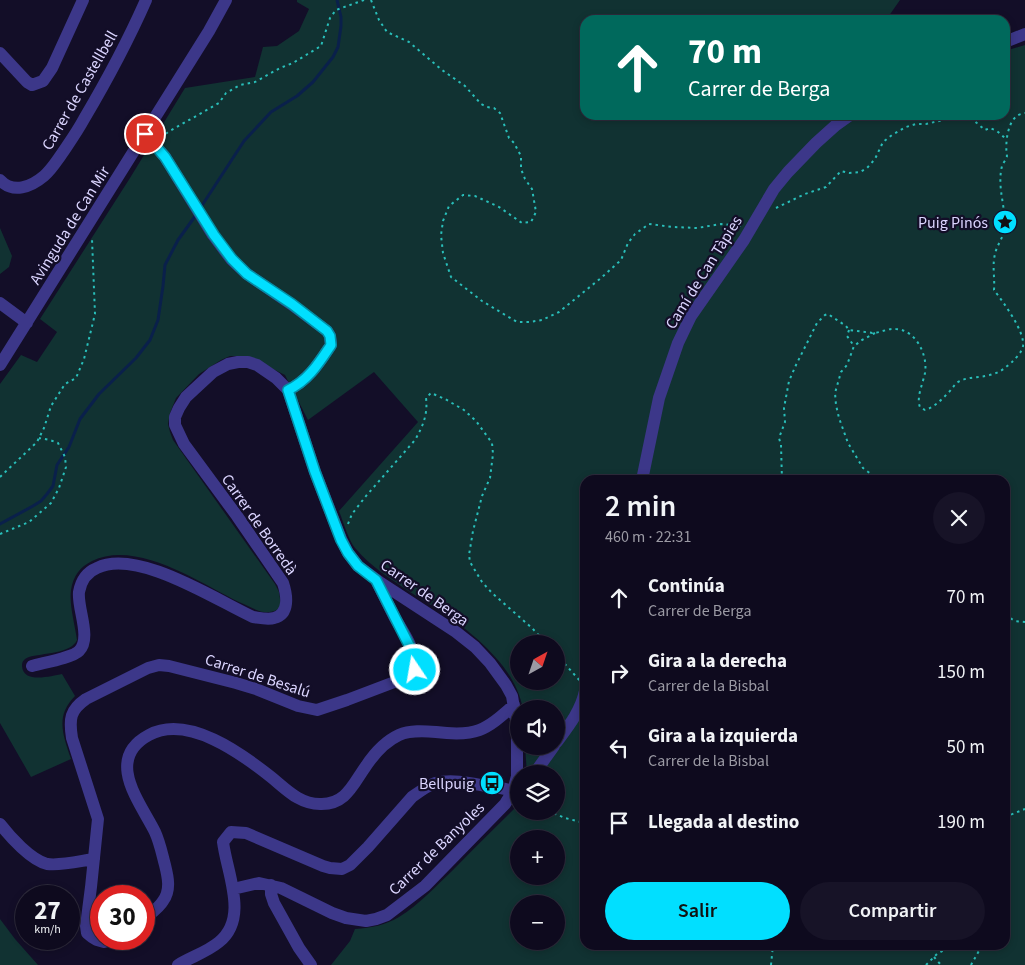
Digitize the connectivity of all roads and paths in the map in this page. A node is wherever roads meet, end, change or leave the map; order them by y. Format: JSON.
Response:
{"nodes":[{"id":1,"x":83,"y":0,"type":"edge"},
{"id":2,"x":146,"y":0,"type":"edge"},
{"id":3,"x":226,"y":0,"type":"edge"},
{"id":4,"x":364,"y":0,"type":"edge"},
{"id":5,"x":371,"y":0,"type":"edge"},
{"id":6,"x":1025,"y":34,"type":"edge"},
{"id":7,"x":1010,"y":40,"type":"edge"},
{"id":8,"x":0,"y":53,"type":"edge"},
{"id":9,"x":1025,"y":113,"type":"edge"},
{"id":10,"x":844,"y":120,"type":"edge"},
{"id":11,"x":942,"y":120,"type":"edge"},
{"id":12,"x":973,"y":120,"type":"edge"},
{"id":13,"x":145,"y":134,"type":"junction"},
{"id":14,"x":1006,"y":139,"type":"junction"},
{"id":15,"x":154,"y":144,"type":"junction"},
{"id":16,"x":0,"y":180,"type":"edge"},
{"id":17,"x":774,"y":209,"type":"dead end"},
{"id":18,"x":88,"y":225,"type":"junction"},
{"id":19,"x":752,"y":228,"type":"junction"},
{"id":20,"x":0,"y":303,"type":"edge"},
{"id":21,"x":27,"y":323,"type":"junction"},
{"id":22,"x":849,"y":330,"type":"junction"},
{"id":23,"x":875,"y":333,"type":"junction"},
{"id":24,"x":854,"y":346,"type":"junction"},
{"id":25,"x":0,"y":364,"type":"edge"},
{"id":26,"x":288,"y":390,"type":"junction"},
{"id":27,"x":39,"y":438,"type":"junction"},
{"id":28,"x":643,"y":475,"type":"edge"},
{"id":29,"x":782,"y":475,"type":"edge"},
{"id":30,"x":872,"y":475,"type":"edge"},
{"id":31,"x":0,"y":477,"type":"edge"},
{"id":32,"x":0,"y":534,"type":"edge"},
{"id":33,"x":341,"y":540,"type":"junction"},
{"id":34,"x":376,"y":580,"type":"junction"},
{"id":35,"x":1010,"y":618,"type":"edge"},
{"id":36,"x":1025,"y":622,"type":"edge"},
{"id":37,"x":539,"y":635,"type":"edge"},
{"id":38,"x":565,"y":664,"type":"edge"},
{"id":39,"x":32,"y":666,"type":"dead end"},
{"id":40,"x":580,"y":680,"type":"edge"},
{"id":41,"x":513,"y":700,"type":"edge"},
{"id":42,"x":580,"y":705,"type":"edge"},
{"id":43,"x":510,"y":708,"type":"edge"},
{"id":44,"x":565,"y":731,"type":"edge"},
{"id":45,"x":510,"y":789,"type":"edge"},
{"id":46,"x":510,"y":798,"type":"edge"},
{"id":47,"x":1025,"y":809,"type":"edge"},
{"id":48,"x":1010,"y":815,"type":"edge"},
{"id":49,"x":565,"y":818,"type":"edge"},
{"id":50,"x":580,"y":822,"type":"edge"},
{"id":51,"x":0,"y":824,"type":"edge"},
{"id":52,"x":94,"y":859,"type":"junction"},
{"id":53,"x":91,"y":885,"type":"edge"},
{"id":54,"x":271,"y":885,"type":"junction"},
{"id":55,"x":233,"y":889,"type":"junction"},
{"id":56,"x":90,"y":892,"type":"edge"},
{"id":57,"x":155,"y":909,"type":"edge"},
{"id":58,"x":90,"y":935,"type":"edge"},
{"id":59,"x":772,"y":950,"type":"edge"},
{"id":60,"x":944,"y":950,"type":"edge"},
{"id":61,"x":979,"y":950,"type":"edge"},
{"id":62,"x":934,"y":957,"type":"junction"},
{"id":63,"x":178,"y":965,"type":"edge"},
{"id":64,"x":312,"y":965,"type":"edge"},
{"id":65,"x":771,"y":965,"type":"edge"},
{"id":66,"x":926,"y":965,"type":"edge"},
{"id":67,"x":941,"y":965,"type":"edge"},
{"id":68,"x":971,"y":965,"type":"edge"}],
"edges":[{"from":1,"to":8,"type":"street"},
{"from":2,"to":16,"type":"street","name":"Carrer de Castellbell"},
{"from":3,"to":13,"type":"street","name":"Avinguda de Can Mir"},
{"from":4,"to":15,"type":"path"},
{"from":5,"to":19,"type":"path"},
{"from":6,"to":7,"type":"street"},
{"from":9,"to":14,"type":"path"},
{"from":10,"to":19,"type":"street","name":"Camí de Can Tàpies"},
{"from":11,"to":17,"type":"path"},
{"from":12,"to":14,"type":"path"},
{"from":13,"to":15,"type":"street"},
{"from":13,"to":18,"type":"street","name":"Avinguda de Can Mir"},
{"from":14,"to":23,"type":"path"},
{"from":15,"to":26,"type":"street"},
{"from":18,"to":21,"type":"street","name":"Avinguda de Can Mir"},
{"from":18,"to":27,"type":"path"},
{"from":19,"to":28,"type":"street","name":"Camí de Can Tàpies"},
{"from":20,"to":21,"type":"street"},
{"from":21,"to":25,"type":"street","name":"Avinguda de Can Mir"},
{"from":22,"to":23,"type":"path"},
{"from":22,"to":24,"type":"path"},
{"from":22,"to":29,"type":"path"},
{"from":23,"to":24,"type":"path"},
{"from":24,"to":30,"type":"path"},
{"from":26,"to":33,"type":"street","name":"Carrer de Berga"},
{"from":26,"to":39,"type":"street","name":"Carrer de Borredà"},
{"from":27,"to":31,"type":"path"},
{"from":27,"to":32,"type":"path"},
{"from":33,"to":34,"type":"street","name":"Carrer de Berga"},
{"from":33,"to":37,"type":"path"},
{"from":34,"to":41,"type":"street","name":"Carrer de Berga"},
{"from":34,"to":52,"type":"street","name":"Carrer de Besalú"},
{"from":35,"to":36,"type":"path"},
{"from":38,"to":40,"type":"path"},
{"from":42,"to":44,"type":"street"},
{"from":43,"to":57,"type":"street"},
{"from":45,"to":55,"type":"street"},
{"from":46,"to":54,"type":"street","name":"Carrer de Banyoles"},
{"from":47,"to":48,"type":"path"},
{"from":49,"to":50,"type":"path"},
{"from":51,"to":52,"type":"street"},
{"from":52,"to":53,"type":"street","name":"Carrer de Besalú"},
{"from":54,"to":55,"type":"street","name":"Carrer de Banyoles"},
{"from":54,"to":64,"type":"street"},
{"from":55,"to":63,"type":"street"},
{"from":56,"to":58,"type":"street","name":"Carrer de Besalú"},
{"from":59,"to":65,"type":"path"},
{"from":60,"to":62,"type":"path"},
{"from":61,"to":68,"type":"path"},
{"from":62,"to":66,"type":"path"},
{"from":62,"to":67,"type":"path"}]}
